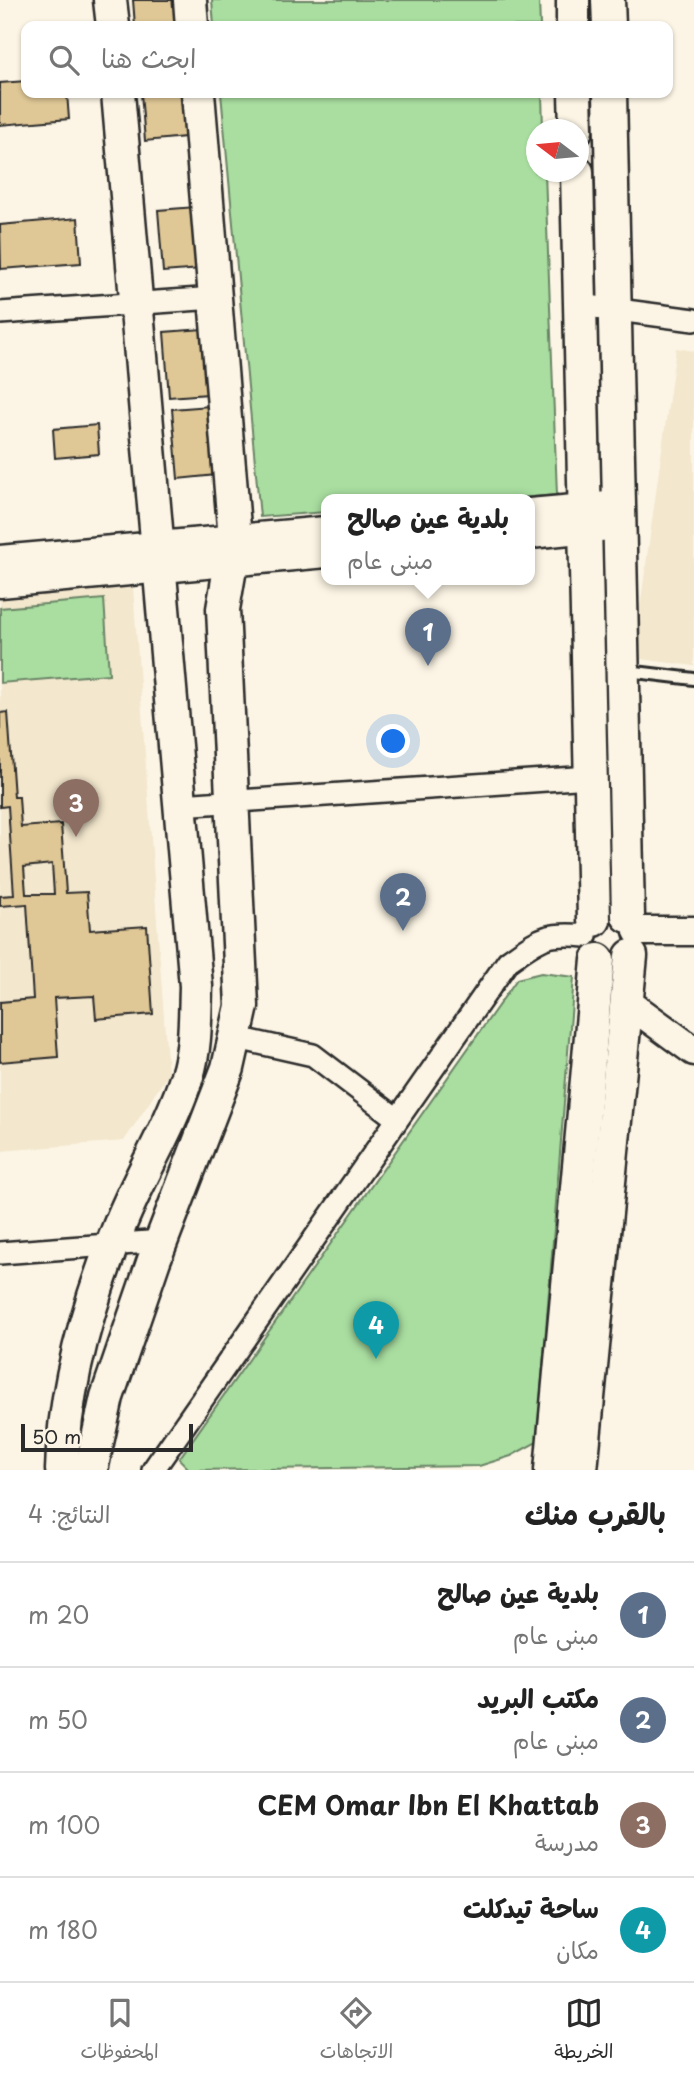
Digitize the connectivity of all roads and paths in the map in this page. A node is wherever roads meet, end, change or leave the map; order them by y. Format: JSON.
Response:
{"nodes":[{"id":1,"x":110,"y":0,"type":"edge"},
{"id":2,"x":190,"y":0,"type":"edge"},
{"id":3,"x":573,"y":0,"type":"edge"},
{"id":4,"x":608,"y":0,"type":"edge"},
{"id":5,"x":112,"y":21,"type":"edge"},
{"id":6,"x":192,"y":21,"type":"edge"},
{"id":7,"x":573,"y":21,"type":"edge"},
{"id":8,"x":609,"y":21,"type":"edge"},
{"id":9,"x":118,"y":98,"type":"edge"},
{"id":10,"x":198,"y":98,"type":"edge"},
{"id":11,"x":575,"y":98,"type":"edge"},
{"id":12,"x":610,"y":98,"type":"edge"},
{"id":13,"x":576,"y":119,"type":"edge"},
{"id":14,"x":577,"y":182,"type":"edge"},
{"id":15,"x":215,"y":298,"type":"junction"},
{"id":16,"x":137,"y":304,"type":"junction"},
{"id":17,"x":580,"y":305,"type":"junction"},
{"id":18,"x":615,"y":310,"type":"junction"},
{"id":19,"x":0,"y":313,"type":"edge"},
{"id":20,"x":694,"y":320,"type":"edge"},
{"id":21,"x":535,"y":514,"type":"edge"},
{"id":22,"x":619,"y":515,"type":"junction"},
{"id":23,"x":584,"y":519,"type":"junction"},
{"id":24,"x":321,"y":532,"type":"edge"},
{"id":25,"x":535,"y":533,"type":"edge"},
{"id":26,"x":233,"y":550,"type":"junction"},
{"id":27,"x":321,"y":552,"type":"edge"},
{"id":28,"x":159,"y":557,"type":"junction"},
{"id":29,"x":0,"y":560,"type":"edge"},
{"id":30,"x":0,"y":583,"type":"edge"},
{"id":31,"x":605,"y":669,"type":"junction"},
{"id":32,"x":694,"y":679,"type":"edge"},
{"id":33,"x":590,"y":777,"type":"junction"},
{"id":34,"x":233,"y":802,"type":"junction"},
{"id":35,"x":180,"y":806,"type":"junction"},
{"id":36,"x":694,"y":931,"type":"edge"},
{"id":37,"x":632,"y":934,"type":"junction"},
{"id":38,"x":592,"y":939,"type":"junction"},
{"id":39,"x":627,"y":1002,"type":"junction"},
{"id":40,"x":237,"y":1038,"type":"junction"},
{"id":41,"x":694,"y":1051,"type":"edge"},
{"id":42,"x":190,"y":1060,"type":"junction"},
{"id":43,"x":228,"y":1068,"type":"junction"},
{"id":44,"x":397,"y":1119,"type":"junction"},
{"id":45,"x":162,"y":1241,"type":"junction"},
{"id":46,"x":112,"y":1244,"type":"junction"},
{"id":47,"x":0,"y":1253,"type":"edge"},
{"id":48,"x":70,"y":1388,"type":"junction"},
{"id":49,"x":107,"y":1397,"type":"junction"},
{"id":50,"x":62,"y":1470,"type":"edge"},
{"id":51,"x":91,"y":1470,"type":"edge"},
{"id":52,"x":153,"y":1470,"type":"edge"},
{"id":53,"x":551,"y":1470,"type":"edge"},
{"id":54,"x":581,"y":1470,"type":"edge"}],
"edges":[{"from":1,"to":5,"type":"main road"},
{"from":2,"to":6,"type":"main road"},
{"from":3,"to":7,"type":"main road"},
{"from":4,"to":8,"type":"main road"},
{"from":9,"to":16,"type":"main road"},
{"from":10,"to":15,"type":"main road"},
{"from":11,"to":13,"type":"main road"},
{"from":12,"to":18,"type":"main road"},
{"from":14,"to":17,"type":"main road"},
{"from":15,"to":16,"type":"street"},
{"from":15,"to":26,"type":"main road"},
{"from":16,"to":19,"type":"street"},
{"from":16,"to":28,"type":"main road"},
{"from":17,"to":18,"type":"street"},
{"from":17,"to":23,"type":"main road"},
{"from":18,"to":20,"type":"street"},
{"from":18,"to":22,"type":"main road"},
{"from":21,"to":23,"type":"street"},
{"from":22,"to":23,"type":"street"},
{"from":22,"to":31,"type":"main road"},
{"from":23,"to":25,"type":"street"},
{"from":23,"to":31,"type":"main road"},
{"from":24,"to":26,"type":"street"},
{"from":26,"to":27,"type":"street"},
{"from":26,"to":28,"type":"street"},
{"from":26,"to":34,"type":"main road"},
{"from":28,"to":29,"type":"street"},
{"from":28,"to":30,"type":"street"},
{"from":28,"to":35,"type":"main road"},
{"from":31,"to":32,"type":"lane"},
{"from":31,"to":33,"type":"main road"},
{"from":31,"to":37,"type":"main road"},
{"from":33,"to":34,"type":"street"},
{"from":33,"to":38,"type":"main road"},
{"from":34,"to":35,"type":"street"},
{"from":34,"to":40,"type":"main road"},
{"from":35,"to":42,"type":"main road"},
{"from":36,"to":37,"type":"street"},
{"from":37,"to":38,"type":"main road"},
{"from":37,"to":38,"type":"main road"},
{"from":37,"to":39,"type":"main road"},
{"from":38,"to":44,"type":"street"},
{"from":38,"to":53,"type":"main road"},
{"from":39,"to":41,"type":"street"},
{"from":39,"to":54,"type":"main road"},
{"from":40,"to":43,"type":"main road"},
{"from":40,"to":44,"type":"street"},
{"from":42,"to":43,"type":"main road"},
{"from":42,"to":46,"type":"main road"},
{"from":43,"to":45,"type":"main road"},
{"from":44,"to":52,"type":"street"},
{"from":45,"to":46,"type":"street"},
{"from":45,"to":49,"type":"main road"},
{"from":46,"to":47,"type":"street"},
{"from":46,"to":48,"type":"main road"},
{"from":48,"to":49,"type":"main road"},
{"from":48,"to":50,"type":"main road"},
{"from":49,"to":51,"type":"main road"}]}
